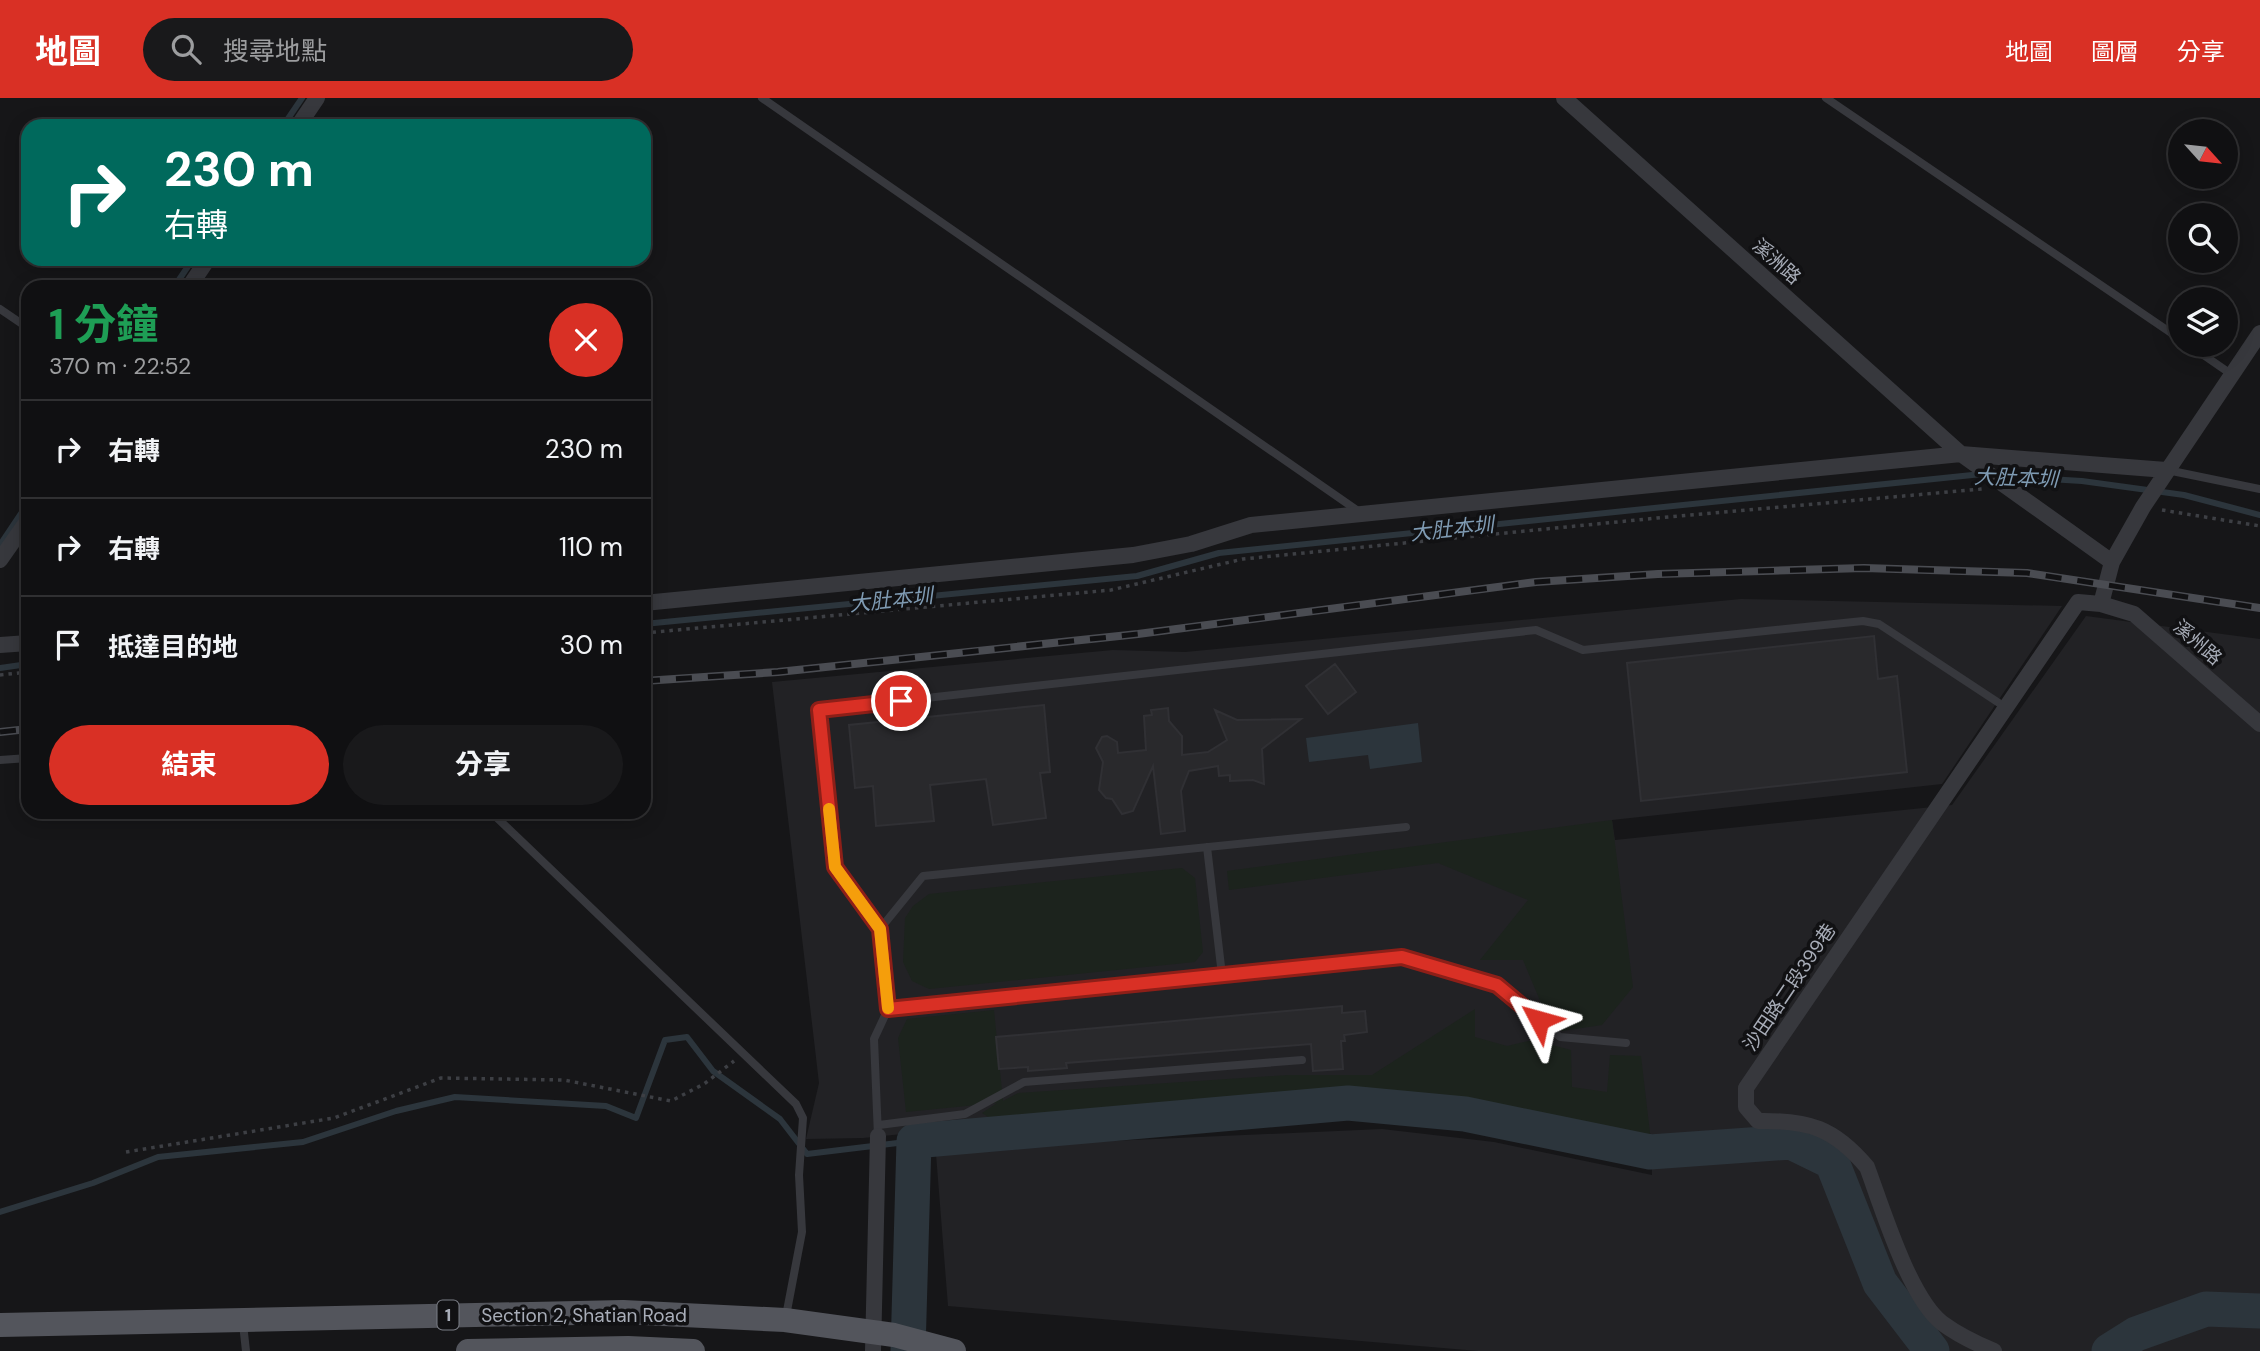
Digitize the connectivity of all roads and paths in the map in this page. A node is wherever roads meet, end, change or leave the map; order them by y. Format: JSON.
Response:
{"nodes":[{"id":1,"x":317,"y":98,"type":"edge"},
{"id":2,"x":762,"y":98,"type":"edge"},
{"id":3,"x":1564,"y":98,"type":"edge"},
{"id":4,"x":1826,"y":98,"type":"edge"},
{"id":5,"x":303,"y":119,"type":"edge"},
{"id":6,"x":0,"y":309,"type":"edge"},
{"id":7,"x":21,"y":322,"type":"edge"},
{"id":8,"x":2168,"y":331,"type":"edge"},
{"id":9,"x":2260,"y":332,"type":"edge"},
{"id":10,"x":2206,"y":357,"type":"edge"},
{"id":11,"x":2231,"y":374,"type":"junction"},
{"id":12,"x":1961,"y":454,"type":"junction"},
{"id":13,"x":2166,"y":470,"type":"junction"},
{"id":14,"x":2009,"y":488,"type":"junction"},
{"id":15,"x":2260,"y":489,"type":"edge"},
{"id":16,"x":2143,"y":507,"type":"junction"},
{"id":17,"x":1364,"y":515,"type":"junction"},
{"id":18,"x":2260,"y":526,"type":"edge"},
{"id":19,"x":21,"y":530,"type":"edge"},
{"id":20,"x":0,"y":560,"type":"edge"},
{"id":21,"x":2112,"y":562,"type":"junction"},
{"id":22,"x":651,"y":602,"type":"edge"},
{"id":23,"x":2101,"y":604,"type":"junction"},
{"id":24,"x":651,"y":633,"type":"edge"},
{"id":25,"x":21,"y":644,"type":"edge"},
{"id":26,"x":0,"y":645,"type":"edge"},
{"id":27,"x":21,"y":674,"type":"edge"},
{"id":28,"x":0,"y":676,"type":"edge"},
{"id":29,"x":2005,"y":707,"type":"junction"},
{"id":30,"x":2260,"y":724,"type":"edge"},
{"id":31,"x":21,"y":758,"type":"edge"},
{"id":32,"x":0,"y":760,"type":"edge"},
{"id":33,"x":498,"y":819,"type":"edge"},
{"id":34,"x":1406,"y":827,"type":"dead end"},
{"id":35,"x":1207,"y":847,"type":"junction"},
{"id":36,"x":880,"y":929,"type":"junction"},
{"id":37,"x":1222,"y":975,"type":"junction"},
{"id":38,"x":888,"y":1009,"type":"junction"},
{"id":39,"x":1626,"y":1043,"type":"dead end"},
{"id":40,"x":744,"y":1054,"type":"junction"},
{"id":41,"x":1303,"y":1060,"type":"dead end"},
{"id":42,"x":878,"y":1131,"type":"junction"},
{"id":43,"x":126,"y":1152,"type":"dead end"},
{"id":44,"x":785,"y":1320,"type":"junction"},
{"id":45,"x":243,"y":1321,"type":"junction"},
{"id":46,"x":0,"y":1325,"type":"edge"},
{"id":47,"x":880,"y":1339,"type":"edge"},
{"id":48,"x":944,"y":1347,"type":"edge"},
{"id":49,"x":628,"y":1349,"type":"edge"},
{"id":50,"x":246,"y":1351,"type":"edge"},
{"id":51,"x":468,"y":1351,"type":"edge"},
{"id":52,"x":693,"y":1351,"type":"edge"},
{"id":53,"x":1994,"y":1351,"type":"edge"}],
"edges":[{"from":1,"to":5,"type":"street"},
{"from":2,"to":17,"type":"lane"},
{"from":3,"to":12,"type":"street","name":"溪洲路"},
{"from":4,"to":8,"type":"lane"},
{"from":6,"to":7,"type":"lane"},
{"from":9,"to":11,"type":"street"},
{"from":10,"to":11,"type":"lane"},
{"from":11,"to":13,"type":"street"},
{"from":12,"to":13,"type":"street"},
{"from":12,"to":14,"type":"street","name":"溪洲路"},
{"from":12,"to":17,"type":"street"},
{"from":13,"to":15,"type":"lane"},
{"from":13,"to":16,"type":"street"},
{"from":14,"to":21,"type":"street","name":"溪洲路"},
{"from":14,"to":24,"type":"path"},
{"from":16,"to":18,"type":"path"},
{"from":16,"to":21,"type":"street"},
{"from":17,"to":22,"type":"street"},
{"from":19,"to":20,"type":"street"},
{"from":21,"to":23,"type":"street"},
{"from":23,"to":29,"type":"street","name":"沙田路二段399巷"},
{"from":23,"to":30,"type":"street","name":"溪州路"},
{"from":25,"to":26,"type":"street"},
{"from":27,"to":28,"type":"path"},
{"from":29,"to":36,"type":"lane"},
{"from":29,"to":53,"type":"street","name":"沙田路二段399巷"},
{"from":31,"to":32,"type":"lane"},
{"from":33,"to":40,"type":"lane"},
{"from":34,"to":35,"type":"lane"},
{"from":35,"to":36,"type":"lane"},
{"from":35,"to":37,"type":"lane"},
{"from":36,"to":38,"type":"lane"},
{"from":37,"to":38,"type":"lane"},
{"from":37,"to":39,"type":"lane"},
{"from":38,"to":42,"type":"lane"},
{"from":40,"to":43,"type":"path"},
{"from":40,"to":44,"type":"lane"},
{"from":41,"to":42,"type":"lane"},
{"from":42,"to":47,"type":"street"},
{"from":44,"to":45,"type":"main road","name":"Section 2, Shatian Road","number":"1"},
{"from":44,"to":47,"type":"main road","name":"Section 2, Shatian Road","number":"1"},
{"from":45,"to":46,"type":"main road","name":"Section 2, Shatian Road","number":"1"},
{"from":45,"to":50,"type":"lane"},
{"from":47,"to":48,"type":"main road","name":"Section 2, Shatian Road","number":"1"},
{"from":49,"to":51,"type":"main road","name":"Section 2, Shatian Road","number":"1"},
{"from":49,"to":52,"type":"main road","name":"Section 2, Shatian Road","number":"1"}]}
